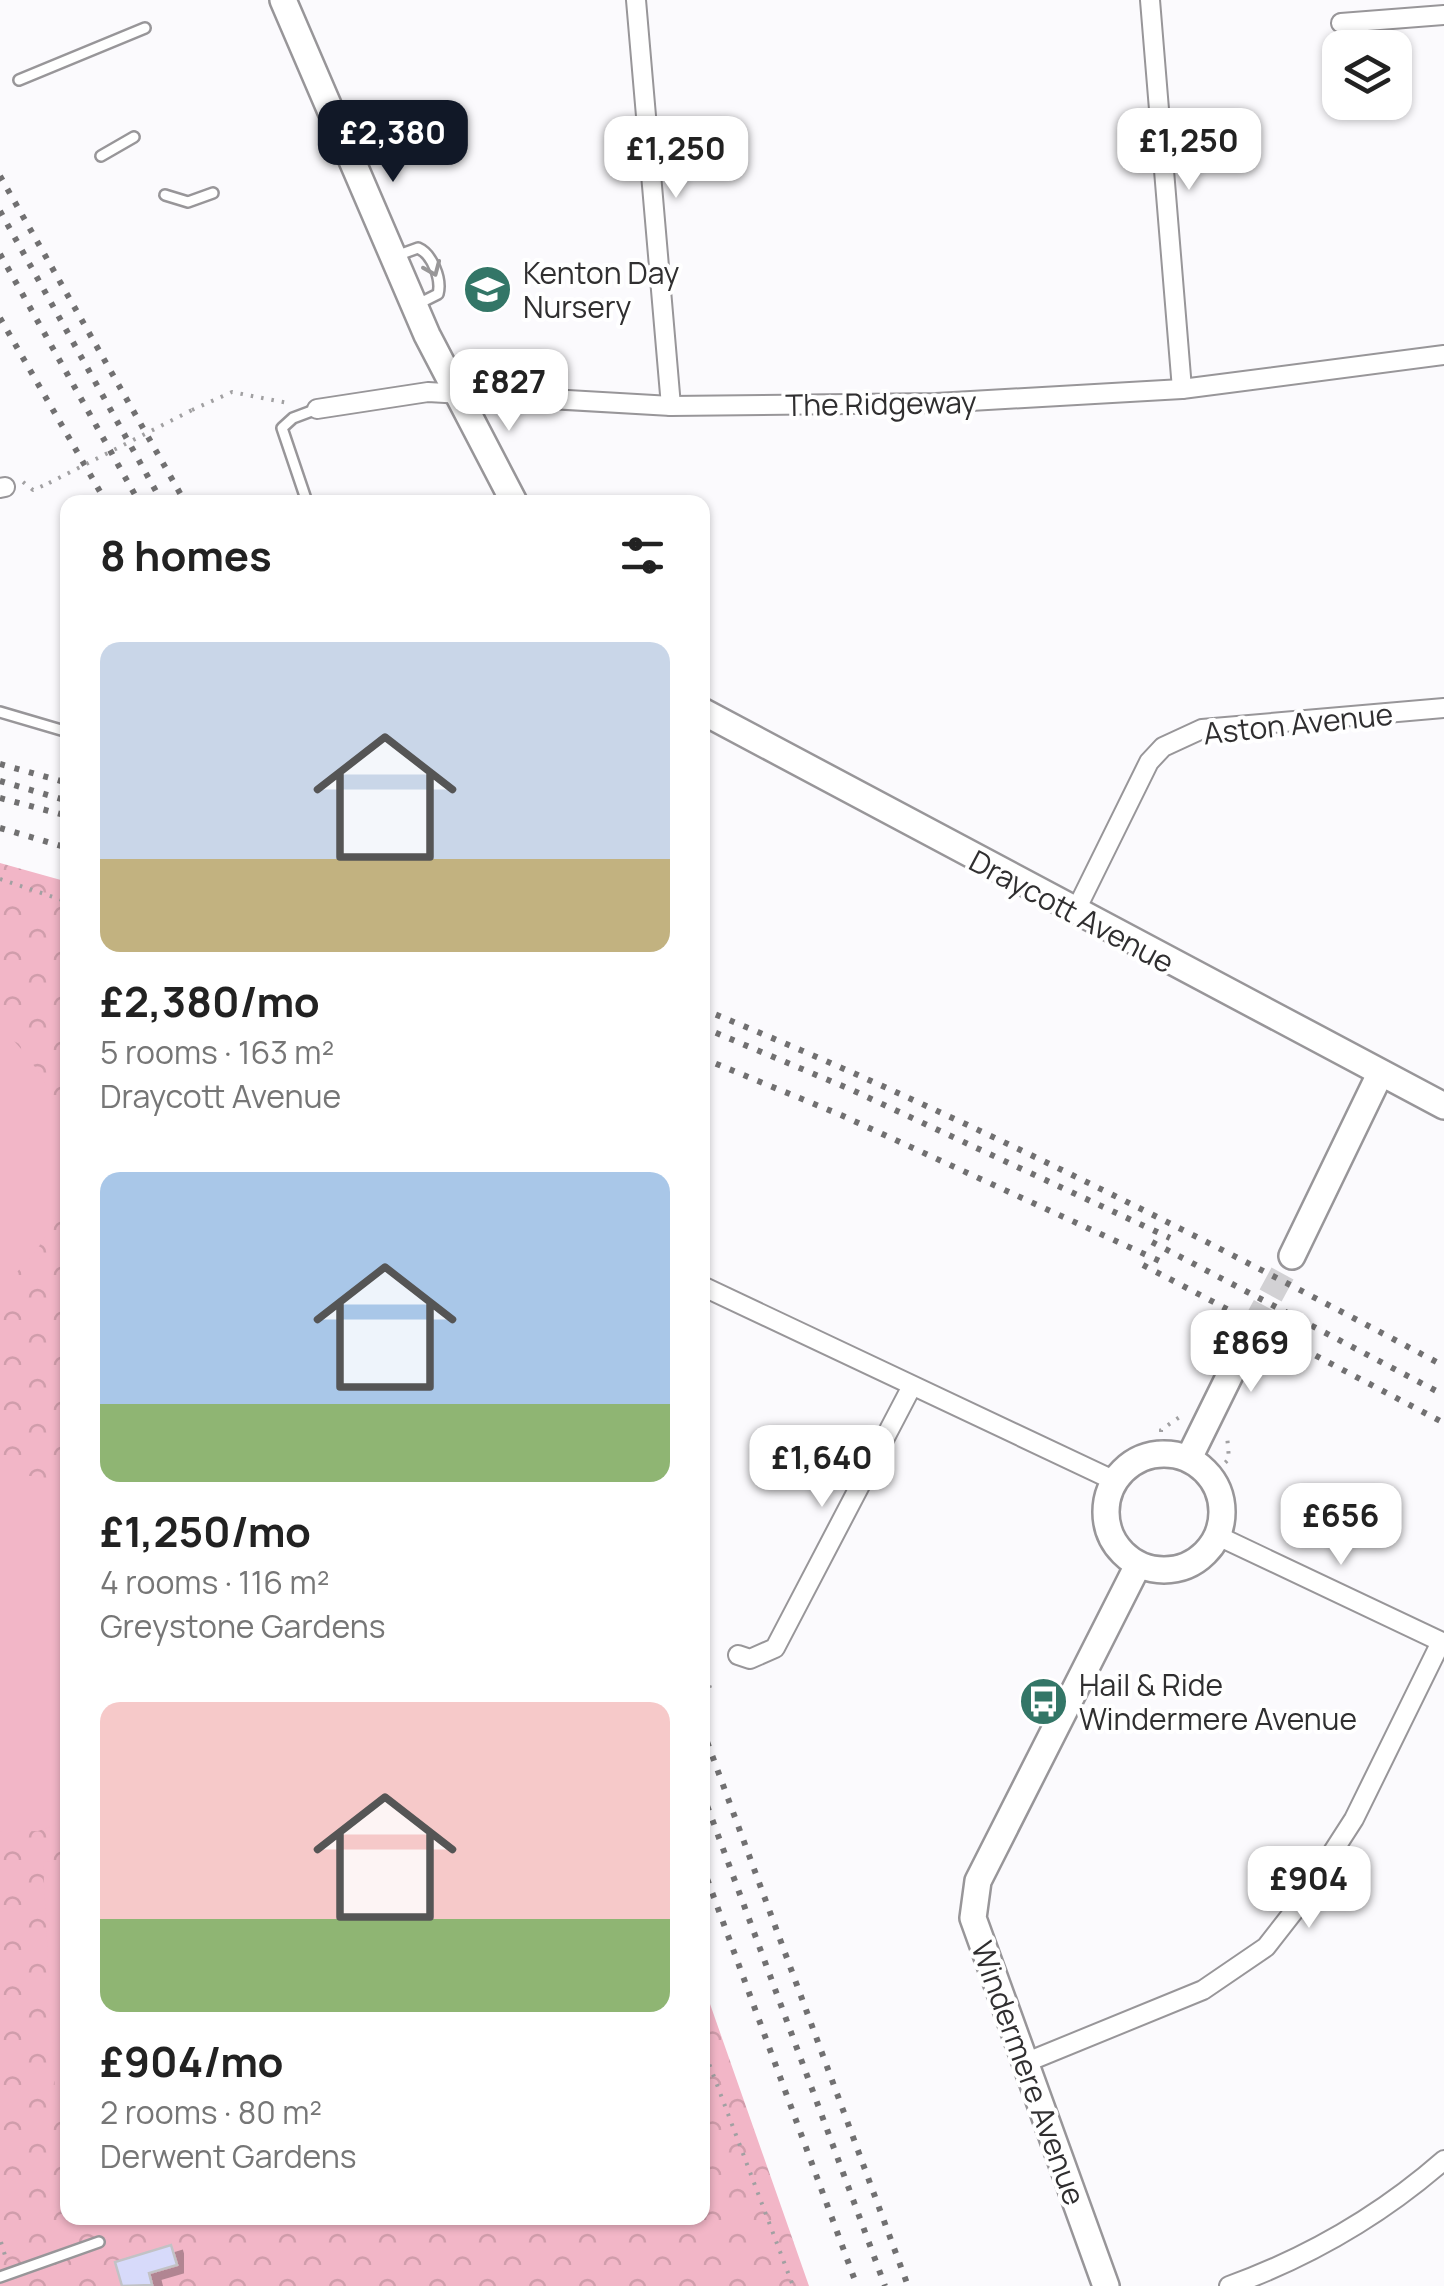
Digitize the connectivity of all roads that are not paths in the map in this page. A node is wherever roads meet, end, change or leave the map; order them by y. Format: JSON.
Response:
{"nodes":[{"id":1,"x":283,"y":0,"type":"edge"},
{"id":2,"x":636,"y":0,"type":"edge"},
{"id":3,"x":1150,"y":0,"type":"edge"},
{"id":4,"x":1444,"y":15,"type":"edge"},
{"id":5,"x":1342,"y":23,"type":"dead end"},
{"id":6,"x":146,"y":28,"type":"dead end"},
{"id":7,"x":19,"y":80,"type":"dead end"},
{"id":8,"x":134,"y":137,"type":"dead end"},
{"id":9,"x":101,"y":156,"type":"dead end"},
{"id":10,"x":212,"y":193,"type":"dead end"},
{"id":11,"x":165,"y":196,"type":"dead end"},
{"id":12,"x":1444,"y":355,"type":"edge"},
{"id":13,"x":1182,"y":389,"type":"junction"},
{"id":14,"x":454,"y":392,"type":"junction"},
{"id":15,"x":672,"y":406,"type":"junction"},
{"id":16,"x":317,"y":409,"type":"joint"},
{"id":17,"x":305,"y":495,"type":"edge"},
{"id":18,"x":510,"y":495,"type":"edge"},
{"id":19,"x":1444,"y":708,"type":"edge"},
{"id":20,"x":0,"y":712,"type":"edge"},
{"id":21,"x":710,"y":715,"type":"edge"},
{"id":22,"x":60,"y":730,"type":"edge"},
{"id":23,"x":1074,"y":912,"type":"junction"},
{"id":24,"x":1380,"y":1074,"type":"junction"},
{"id":25,"x":1444,"y":1106,"type":"edge"},
{"id":26,"x":1292,"y":1256,"type":"tunnel mouth"},
{"id":27,"x":710,"y":1290,"type":"edge"},
{"id":28,"x":1253,"y":1328,"type":"tunnel mouth"},
{"id":29,"x":912,"y":1386,"type":"junction"},
{"id":30,"x":1189,"y":1458,"type":"junction"},
{"id":31,"x":1114,"y":1480,"type":"junction"},
{"id":32,"x":1218,"y":1536,"type":"junction"},
{"id":33,"x":1138,"y":1565,"type":"junction"},
{"id":34,"x":1442,"y":1642,"type":"edge"},
{"id":35,"x":738,"y":1656,"type":"dead end"},
{"id":36,"x":1027,"y":2062,"type":"junction"},
{"id":37,"x":1444,"y":2160,"type":"edge"},
{"id":38,"x":99,"y":2242,"type":"dead end"},
{"id":39,"x":0,"y":2276,"type":"edge"},
{"id":40,"x":1106,"y":2286,"type":"edge"},
{"id":41,"x":1228,"y":2286,"type":"edge"}],
"edges":[{"from":1,"to":14,"type":"street"},
{"from":2,"to":15,"type":"street"},
{"from":3,"to":13,"type":"street"},
{"from":4,"to":5,"type":"street"},
{"from":6,"to":7,"type":"lane"},
{"from":8,"to":9,"type":"lane"},
{"from":10,"to":11,"type":"lane"},
{"from":12,"to":13,"type":"street","name":"The Ridgeway"},
{"from":13,"to":15,"type":"street","name":"The Ridgeway"},
{"from":14,"to":15,"type":"street","name":"The Ridgeway"},
{"from":14,"to":16,"type":"street","name":"The Ridgeway"},
{"from":14,"to":18,"type":"street"},
{"from":16,"to":17,"type":"lane"},
{"from":19,"to":23,"type":"street","name":"Aston Avenue"},
{"from":20,"to":22,"type":"lane"},
{"from":21,"to":23,"type":"street","name":"Draycott Avenue"},
{"from":23,"to":24,"type":"street","name":"Draycott Avenue"},
{"from":24,"to":25,"type":"street","name":"Draycott Avenue"},
{"from":24,"to":26,"type":"street"},
{"from":27,"to":29,"type":"street"},
{"from":28,"to":30,"type":"street"},
{"from":29,"to":31,"type":"street"},
{"from":29,"to":35,"type":"street"},
{"from":30,"to":31,"type":"street"},
{"from":30,"to":32,"type":"street"},
{"from":31,"to":33,"type":"street"},
{"from":32,"to":33,"type":"street"},
{"from":32,"to":34,"type":"street"},
{"from":33,"to":36,"type":"street","name":"Windermere Avenue"},
{"from":34,"to":36,"type":"street"},
{"from":36,"to":40,"type":"street","name":"Windermere Avenue"},
{"from":37,"to":41,"type":"street"},
{"from":38,"to":39,"type":"lane"}]}
